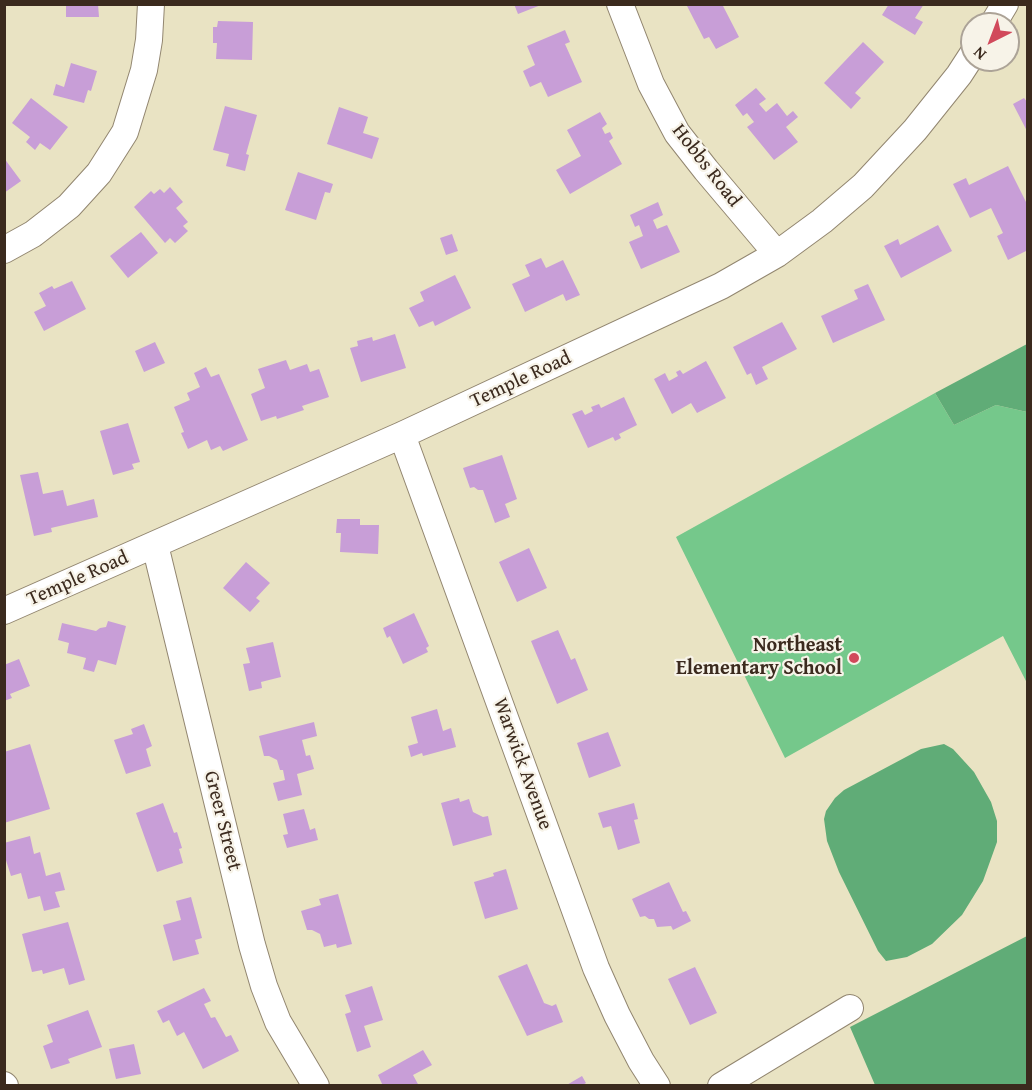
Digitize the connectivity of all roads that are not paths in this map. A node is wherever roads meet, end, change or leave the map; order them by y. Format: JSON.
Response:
{"nodes":[{"id":1,"x":151,"y":4,"type":"edge"},
{"id":2,"x":620,"y":4,"type":"edge"},
{"id":3,"x":961,"y":72,"type":"edge"},
{"id":4,"x":4,"y":250,"type":"edge"},
{"id":5,"x":777,"y":254,"type":"junction"},
{"id":6,"x":402,"y":435,"type":"junction"},
{"id":7,"x":155,"y":545,"type":"junction"},
{"id":8,"x":4,"y":611,"type":"edge"},
{"id":9,"x":850,"y":1008,"type":"dead end"},
{"id":10,"x":316,"y":1086,"type":"edge"},
{"id":11,"x":657,"y":1086,"type":"edge"},
{"id":12,"x":721,"y":1086,"type":"edge"}],
"edges":[{"from":1,"to":4,"type":"street"},
{"from":2,"to":5,"type":"street","name":"Hobbs Road"},
{"from":3,"to":5,"type":"street","name":"Temple Road"},
{"from":5,"to":6,"type":"street","name":"Temple Road"},
{"from":6,"to":7,"type":"street","name":"Temple Road"},
{"from":6,"to":11,"type":"street","name":"Warwick Avenue"},
{"from":7,"to":8,"type":"street","name":"Temple Road"},
{"from":7,"to":10,"type":"street","name":"Greer Street"},
{"from":9,"to":12,"type":"street"}]}
